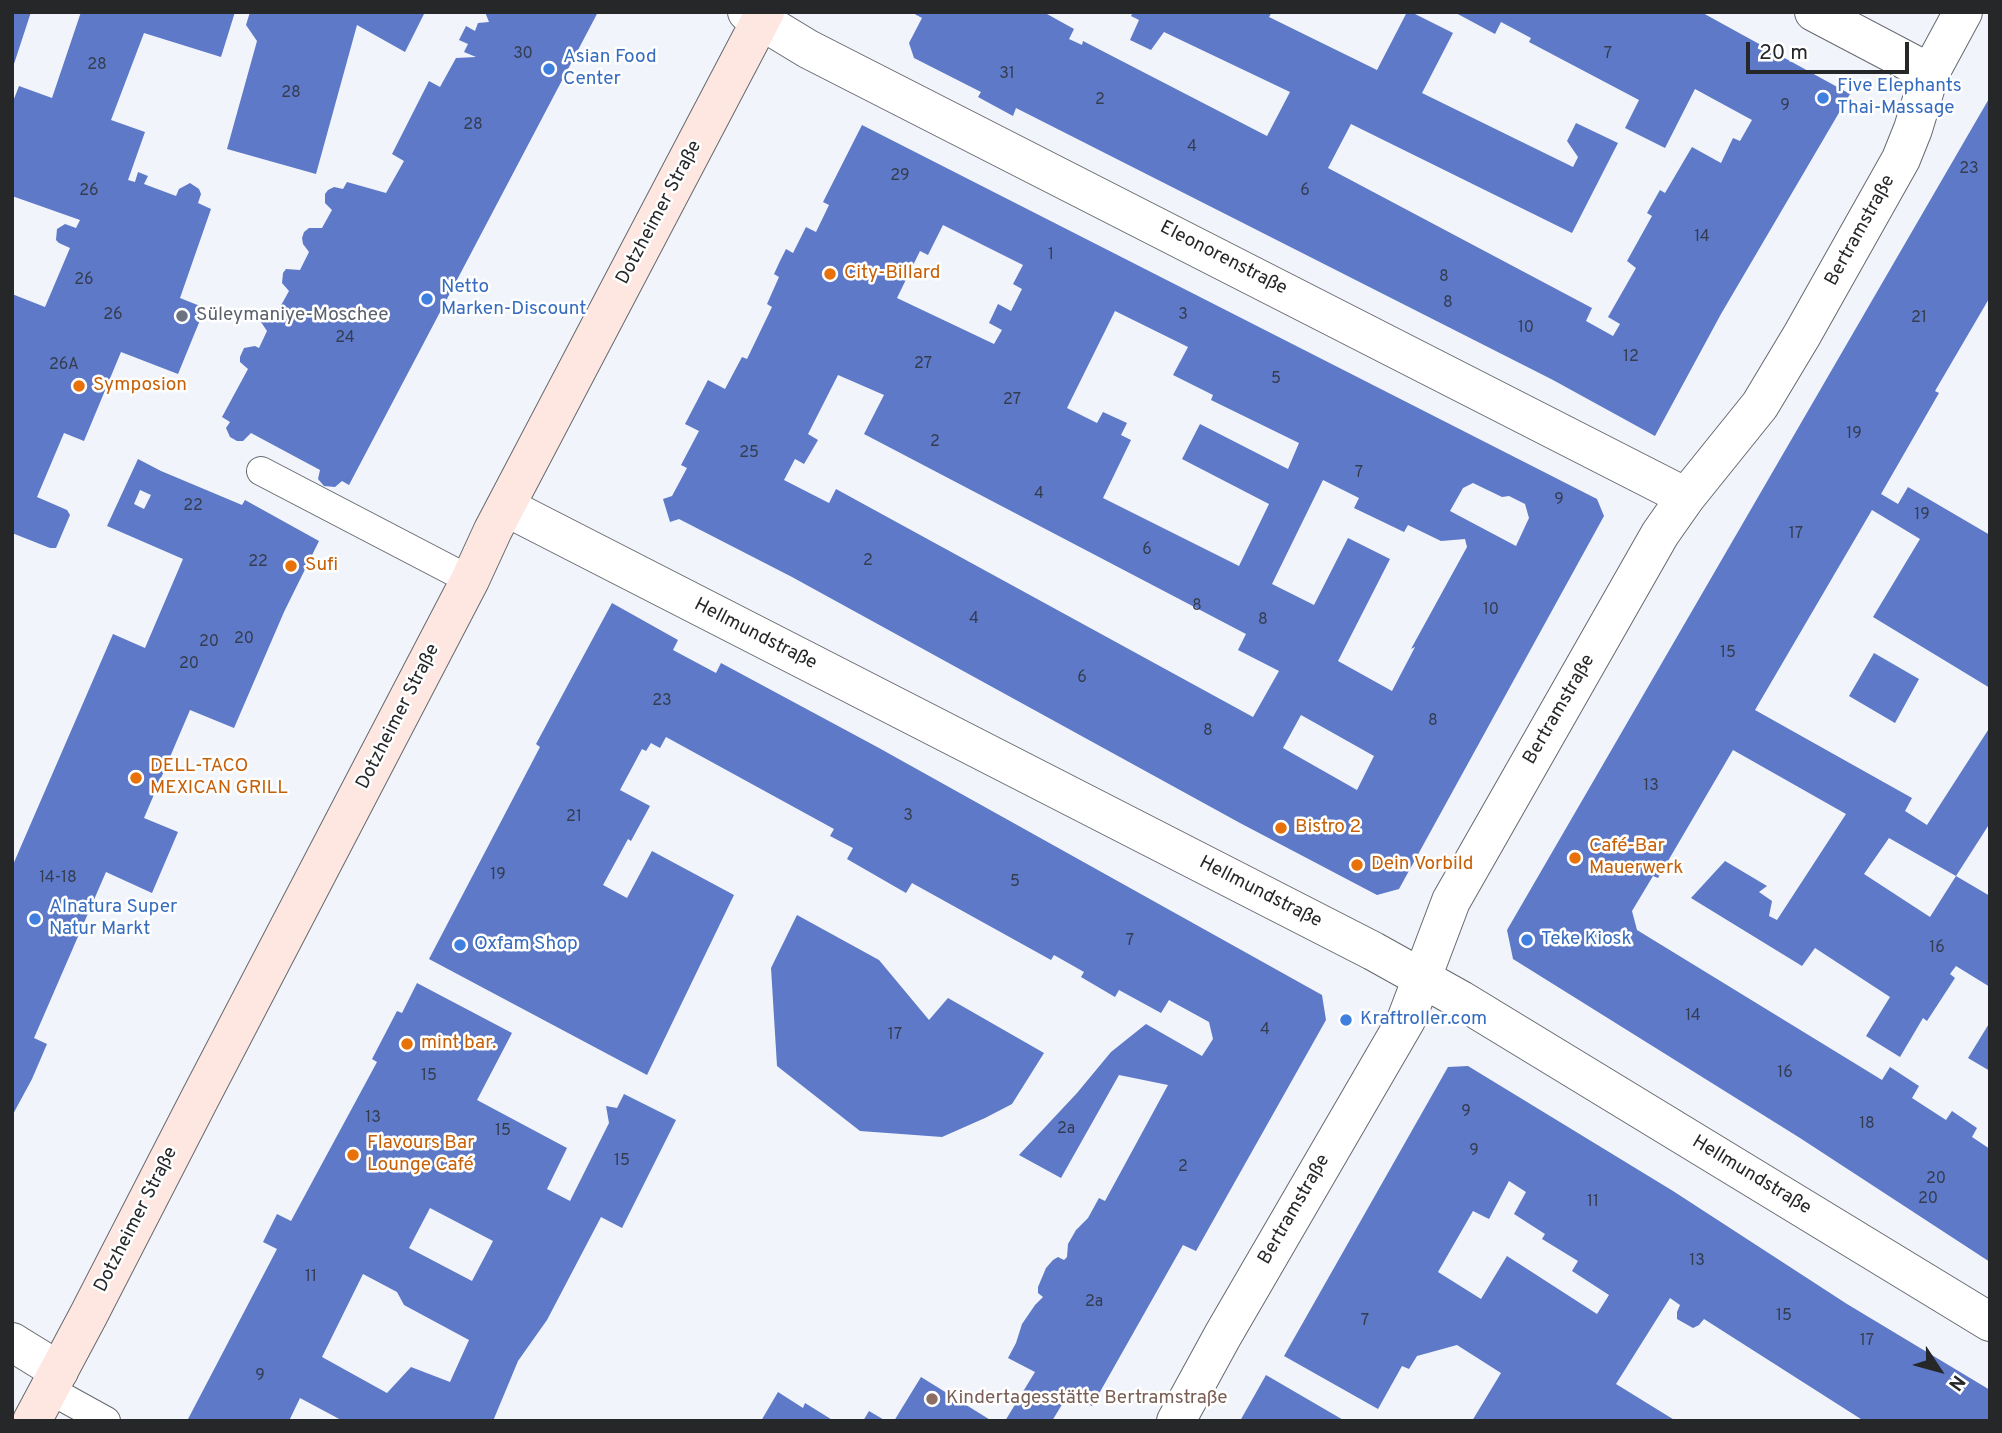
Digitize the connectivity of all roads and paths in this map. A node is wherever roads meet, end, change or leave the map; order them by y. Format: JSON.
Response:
{"nodes":[{"id":1,"x":1814,"y":12,"type":"edge"},
{"id":2,"x":1964,"y":12,"type":"edge"},
{"id":3,"x":757,"y":15,"type":"edge"},
{"id":4,"x":1930,"y":73,"type":"junction"},
{"id":5,"x":261,"y":471,"type":"dead end"},
{"id":6,"x":1686,"y":497,"type":"junction"},
{"id":7,"x":506,"y":507,"type":"junction"},
{"id":8,"x":470,"y":580,"type":"junction"},
{"id":9,"x":1423,"y":978,"type":"junction"},
{"id":10,"x":1990,"y":1322,"type":"edge"},
{"id":11,"x":12,"y":1342,"type":"edge"},
{"id":12,"x":46,"y":1394,"type":"edge"},
{"id":13,"x":106,"y":1421,"type":"edge"},
{"id":14,"x":1176,"y":1421,"type":"edge"}],
"edges":[{"from":1,"to":4,"type":"street"},
{"from":2,"to":4,"type":"street","name":"Bertramstraße"},
{"from":3,"to":6,"type":"street","name":"Eleonorenstraße"},
{"from":3,"to":7,"type":"street","name":"Dotzheimer Straße"},
{"from":4,"to":6,"type":"street","name":"Bertramstraße"},
{"from":5,"to":8,"type":"lane"},
{"from":6,"to":9,"type":"street","name":"Bertramstraße"},
{"from":7,"to":8,"type":"street","name":"Dotzheimer Straße"},
{"from":7,"to":9,"type":"street","name":"Hellmundstraße"},
{"from":8,"to":12,"type":"street","name":"Dotzheimer Straße"},
{"from":9,"to":10,"type":"street","name":"Hellmundstraße"},
{"from":9,"to":14,"type":"street","name":"Bertramstraße"},
{"from":11,"to":12,"type":"street"},
{"from":12,"to":13,"type":"lane"}]}
